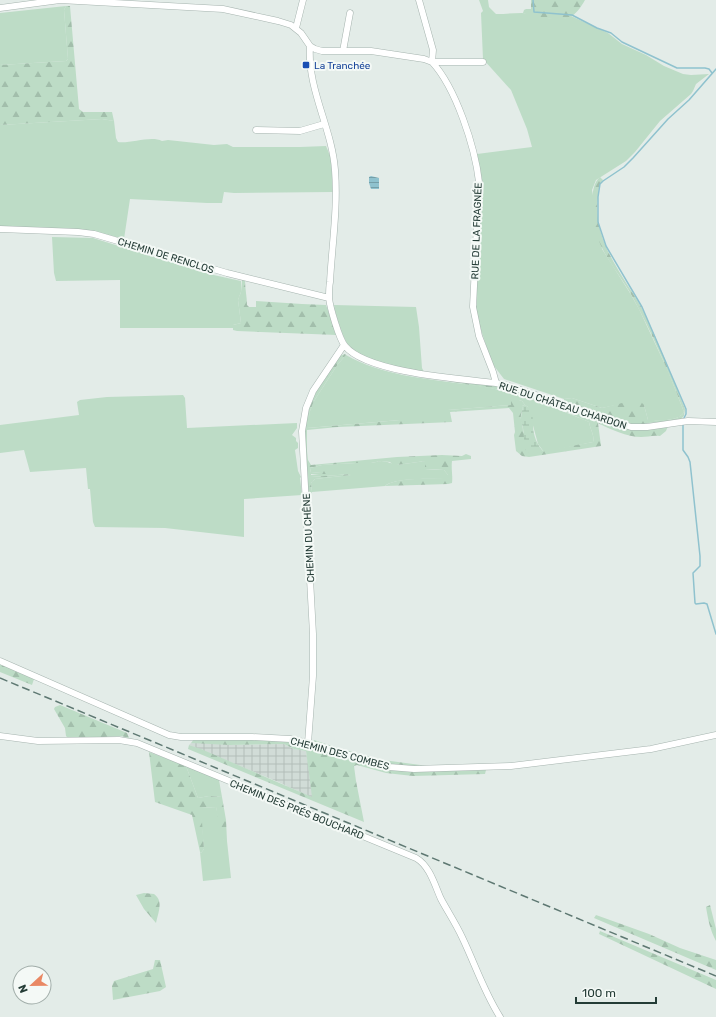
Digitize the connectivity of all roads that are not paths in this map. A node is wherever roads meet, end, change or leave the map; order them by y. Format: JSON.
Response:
{"nodes":[{"id":1,"x":60,"y":0,"type":"edge"},
{"id":2,"x":303,"y":0,"type":"edge"},
{"id":3,"x":419,"y":0,"type":"edge"},
{"id":4,"x":0,"y":8,"type":"edge"},
{"id":5,"x":350,"y":13,"type":"dead end"},
{"id":6,"x":296,"y":28,"type":"junction"},
{"id":7,"x":310,"y":46,"type":"junction"},
{"id":8,"x":344,"y":51,"type":"junction"},
{"id":9,"x":432,"y":62,"type":"junction"},
{"id":10,"x":483,"y":62,"type":"dead end"},
{"id":11,"x":324,"y":124,"type":"junction"},
{"id":12,"x":256,"y":130,"type":"dead end"},
{"id":13,"x":0,"y":229,"type":"edge"},
{"id":14,"x":329,"y":298,"type":"junction"},
{"id":15,"x":344,"y":346,"type":"junction"},
{"id":16,"x":496,"y":383,"type":"junction"},
{"id":17,"x":716,"y":422,"type":"edge"},
{"id":18,"x":0,"y":661,"type":"edge"},
{"id":19,"x":716,"y":734,"type":"edge"},
{"id":20,"x":0,"y":736,"type":"edge"},
{"id":21,"x":308,"y":743,"type":"junction"},
{"id":22,"x":500,"y":1017,"type":"edge"}],
"edges":[{"from":1,"to":4,"type":"street"},
{"from":1,"to":6,"type":"street"},
{"from":2,"to":6,"type":"street"},
{"from":3,"to":9,"type":"street"},
{"from":5,"to":8,"type":"street"},
{"from":6,"to":7,"type":"street"},
{"from":7,"to":8,"type":"street"},
{"from":7,"to":11,"type":"street"},
{"from":8,"to":9,"type":"street"},
{"from":9,"to":10,"type":"street"},
{"from":9,"to":16,"type":"street","name":"RUE DE LA FRAGNÉE"},
{"from":11,"to":12,"type":"street"},
{"from":11,"to":14,"type":"street"},
{"from":13,"to":14,"type":"street","name":"CHEMIN DE RENCLOS"},
{"from":14,"to":15,"type":"street"},
{"from":15,"to":16,"type":"street","name":"RUE DU CHÂTEAU CHARDON"},
{"from":15,"to":21,"type":"street","name":"CHEMIN DU CHÊNE"},
{"from":16,"to":17,"type":"street","name":"RUE DU CHÂTEAU CHARDON"},
{"from":18,"to":21,"type":"street","name":"CHEMIN DES COMBES"},
{"from":19,"to":21,"type":"street","name":"CHEMIN DES COMBES"},
{"from":20,"to":22,"type":"street","name":"CHEMIN DES PRÉS BOUCHARD"}]}
